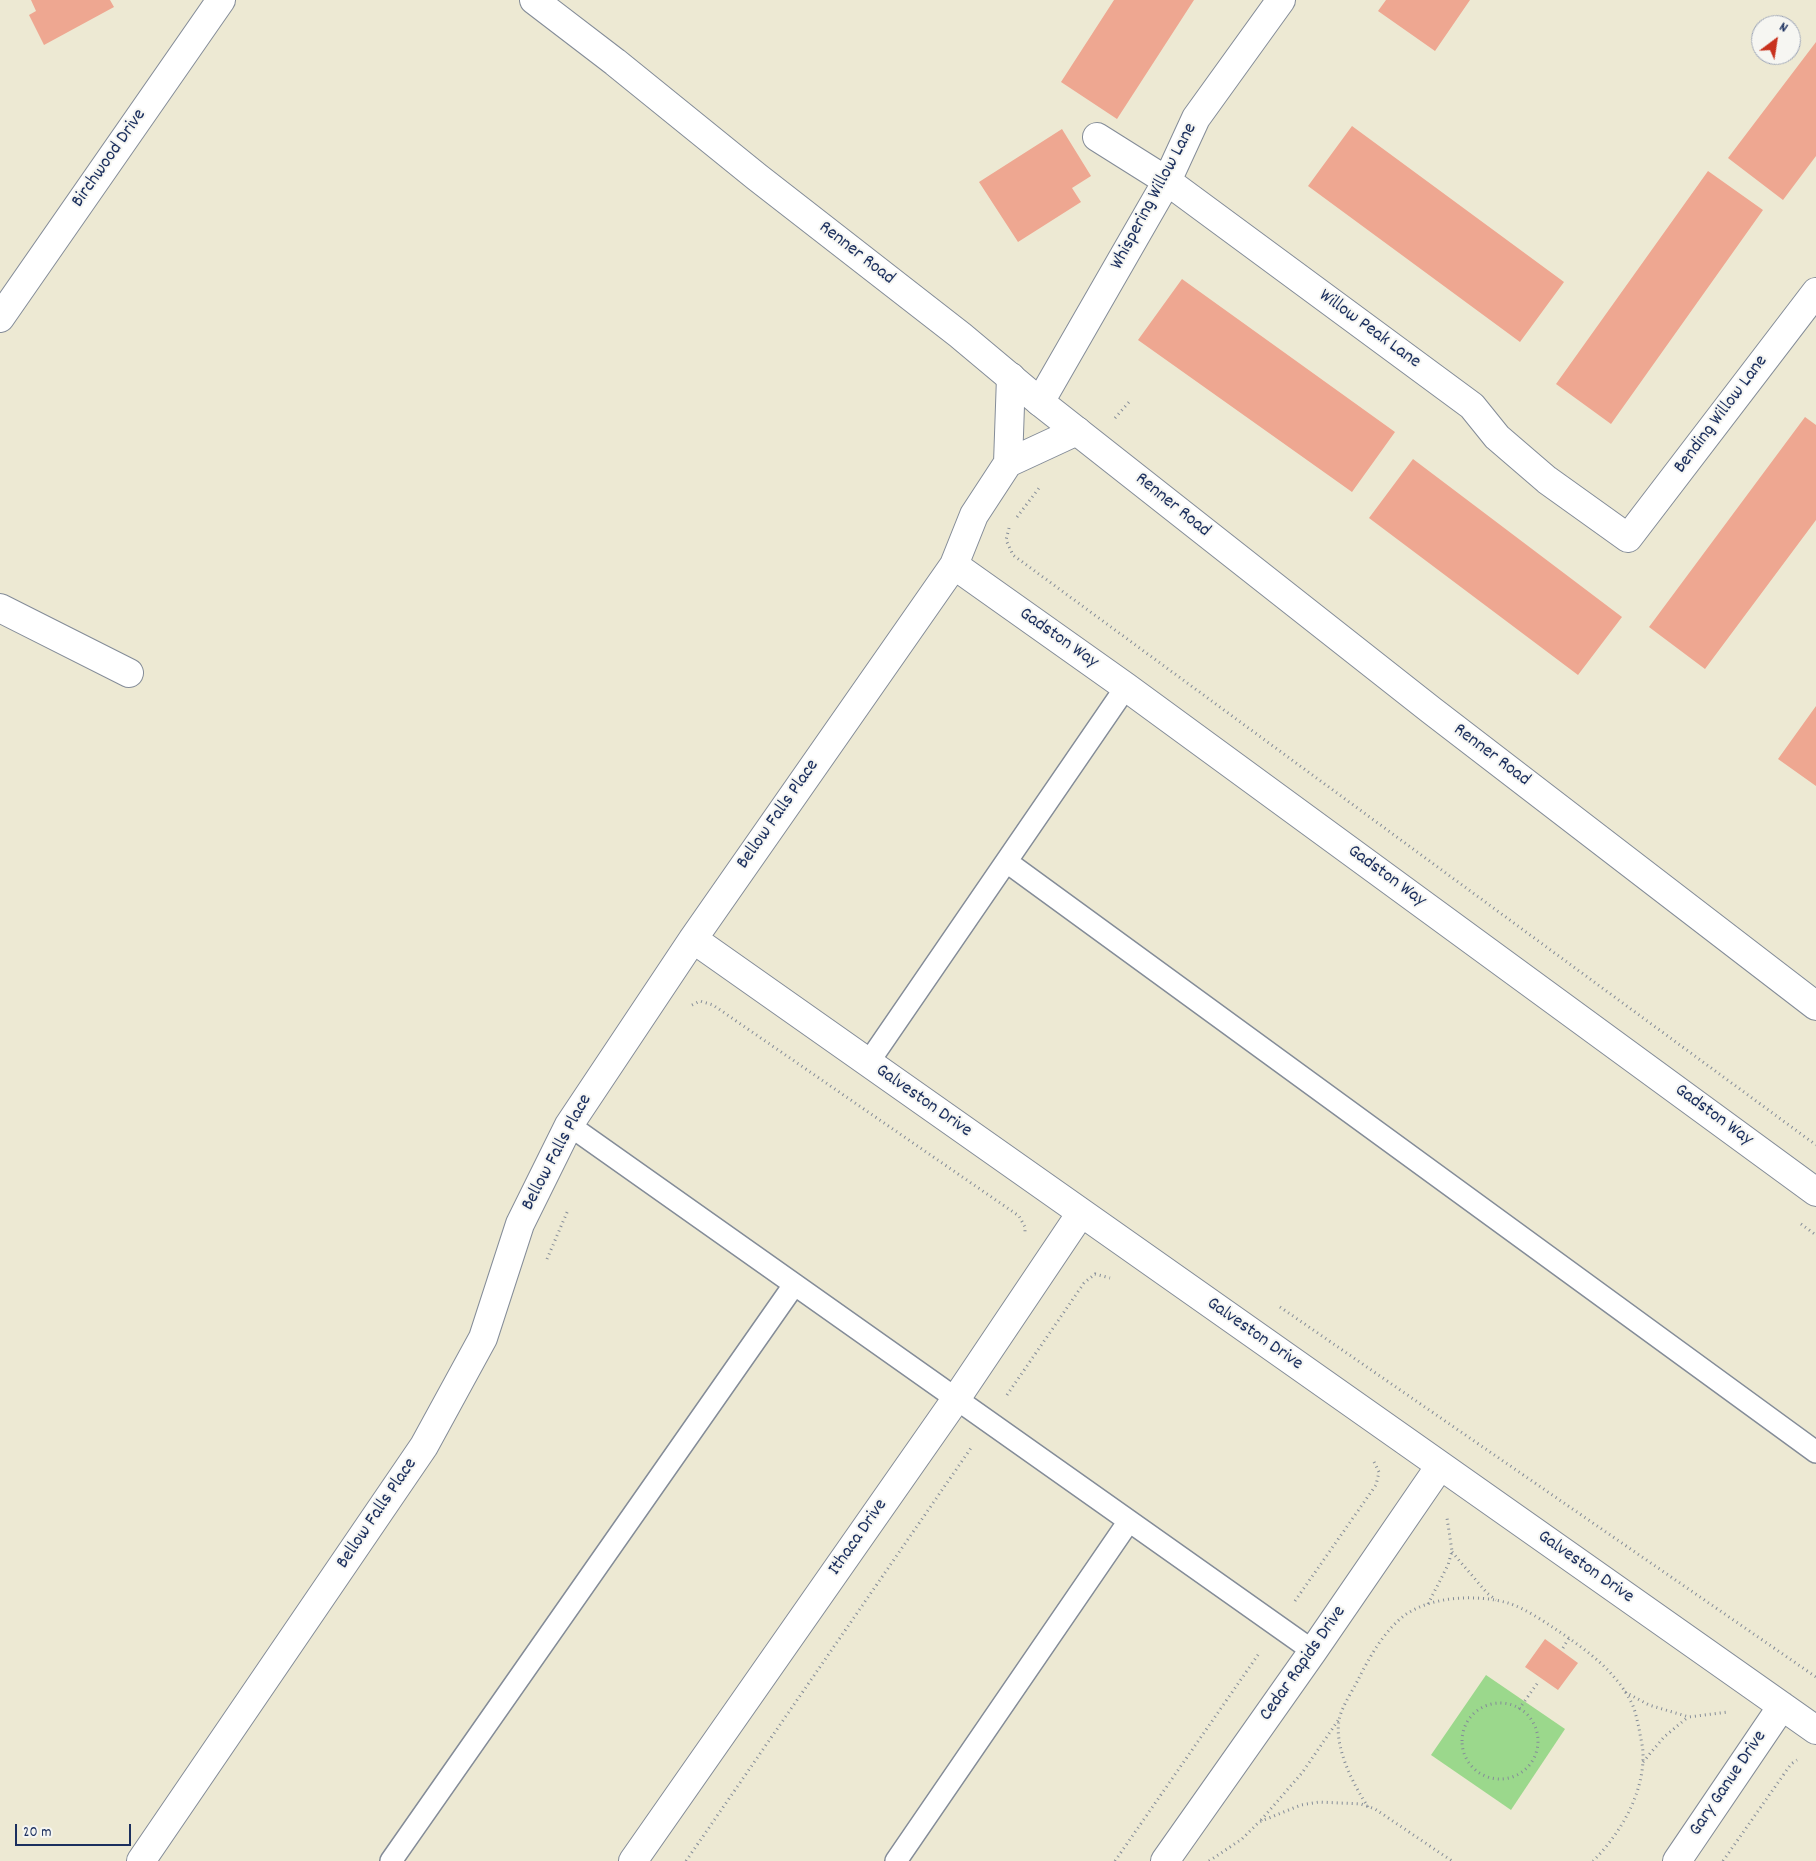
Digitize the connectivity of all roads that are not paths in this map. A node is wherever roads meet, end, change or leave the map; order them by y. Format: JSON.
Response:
{"nodes":[{"id":1,"x":221,"y":0,"type":"edge"},
{"id":2,"x":534,"y":0,"type":"edge"},
{"id":3,"x":1281,"y":0,"type":"edge"},
{"id":4,"x":1097,"y":137,"type":"dead end"},
{"id":5,"x":1167,"y":182,"type":"junction"},
{"id":6,"x":1816,"y":292,"type":"edge"},
{"id":7,"x":0,"y":318,"type":"edge"},
{"id":8,"x":1011,"y":377,"type":"junction"},
{"id":9,"x":1040,"y":402,"type":"junction"},
{"id":10,"x":1086,"y":438,"type":"junction"},
{"id":11,"x":1008,"y":463,"type":"junction"},
{"id":12,"x":1628,"y":538,"type":"joint"},
{"id":13,"x":954,"y":565,"type":"junction"},
{"id":14,"x":0,"y":608,"type":"edge"},
{"id":15,"x":129,"y":673,"type":"dead end"},
{"id":16,"x":1126,"y":688,"type":"junction"},
{"id":17,"x":1006,"y":862,"type":"junction"},
{"id":18,"x":693,"y":940,"type":"junction"},
{"id":19,"x":1816,"y":1006,"type":"edge"},
{"id":20,"x":868,"y":1063,"type":"junction"},
{"id":21,"x":569,"y":1125,"type":"junction"},
{"id":22,"x":1816,"y":1192,"type":"edge"},
{"id":23,"x":1081,"y":1213,"type":"junction"},
{"id":24,"x":794,"y":1285,"type":"junction"},
{"id":25,"x":956,"y":1399,"type":"junction"},
{"id":26,"x":1816,"y":1452,"type":"edge"},
{"id":27,"x":1440,"y":1466,"type":"junction"},
{"id":28,"x":1129,"y":1521,"type":"junction"},
{"id":29,"x":1314,"y":1651,"type":"junction"},
{"id":30,"x":1782,"y":1706,"type":"junction"},
{"id":31,"x":1816,"y":1730,"type":"edge"},
{"id":32,"x":141,"y":1861,"type":"edge"},
{"id":33,"x":392,"y":1861,"type":"edge"},
{"id":34,"x":633,"y":1861,"type":"edge"},
{"id":35,"x":896,"y":1861,"type":"edge"},
{"id":36,"x":1166,"y":1861,"type":"edge"},
{"id":37,"x":1677,"y":1861,"type":"edge"}],
"edges":[{"from":1,"to":7,"type":"street","name":"Birchwood Drive"},
{"from":2,"to":8,"type":"street","name":"Renner Road"},
{"from":3,"to":5,"type":"street","name":"Whispering Willow Lane"},
{"from":4,"to":5,"type":"street","name":"Willow Peak Lane"},
{"from":5,"to":9,"type":"street","name":"Whispering Willow Lane"},
{"from":5,"to":12,"type":"street","name":"Willow Peak Lane"},
{"from":6,"to":12,"type":"street","name":"Bending Willow Lane"},
{"from":8,"to":9,"type":"street","name":"Renner Road"},
{"from":8,"to":11,"type":"street"},
{"from":9,"to":10,"type":"street","name":"Renner Road"},
{"from":10,"to":11,"type":"street"},
{"from":10,"to":19,"type":"street","name":"Renner Road"},
{"from":11,"to":13,"type":"street","name":"Bellow Falls Place"},
{"from":13,"to":16,"type":"street","name":"Gadston Way"},
{"from":13,"to":18,"type":"street","name":"Bellow Falls Place"},
{"from":14,"to":15,"type":"street"},
{"from":16,"to":17,"type":"lane"},
{"from":16,"to":22,"type":"street","name":"Gadston Way"},
{"from":17,"to":20,"type":"lane"},
{"from":17,"to":26,"type":"lane"},
{"from":18,"to":20,"type":"street","name":"Galveston Drive"},
{"from":18,"to":21,"type":"street","name":"Bellow Falls Place"},
{"from":20,"to":23,"type":"street","name":"Galveston Drive"},
{"from":21,"to":24,"type":"lane"},
{"from":21,"to":32,"type":"street","name":"Bellow Falls Place"},
{"from":23,"to":25,"type":"street","name":"Ithaca Drive"},
{"from":23,"to":27,"type":"street","name":"Galveston Drive"},
{"from":24,"to":25,"type":"lane"},
{"from":24,"to":33,"type":"lane"},
{"from":25,"to":28,"type":"lane"},
{"from":25,"to":34,"type":"street","name":"Ithaca Drive"},
{"from":27,"to":29,"type":"street","name":"Cedar Rapids Drive"},
{"from":27,"to":30,"type":"street","name":"Galveston Drive"},
{"from":28,"to":29,"type":"lane"},
{"from":28,"to":35,"type":"lane"},
{"from":29,"to":36,"type":"street","name":"Cedar Rapids Drive"},
{"from":30,"to":31,"type":"street","name":"Galveston Drive"},
{"from":30,"to":37,"type":"street","name":"Gary Ganue Drive"}]}
